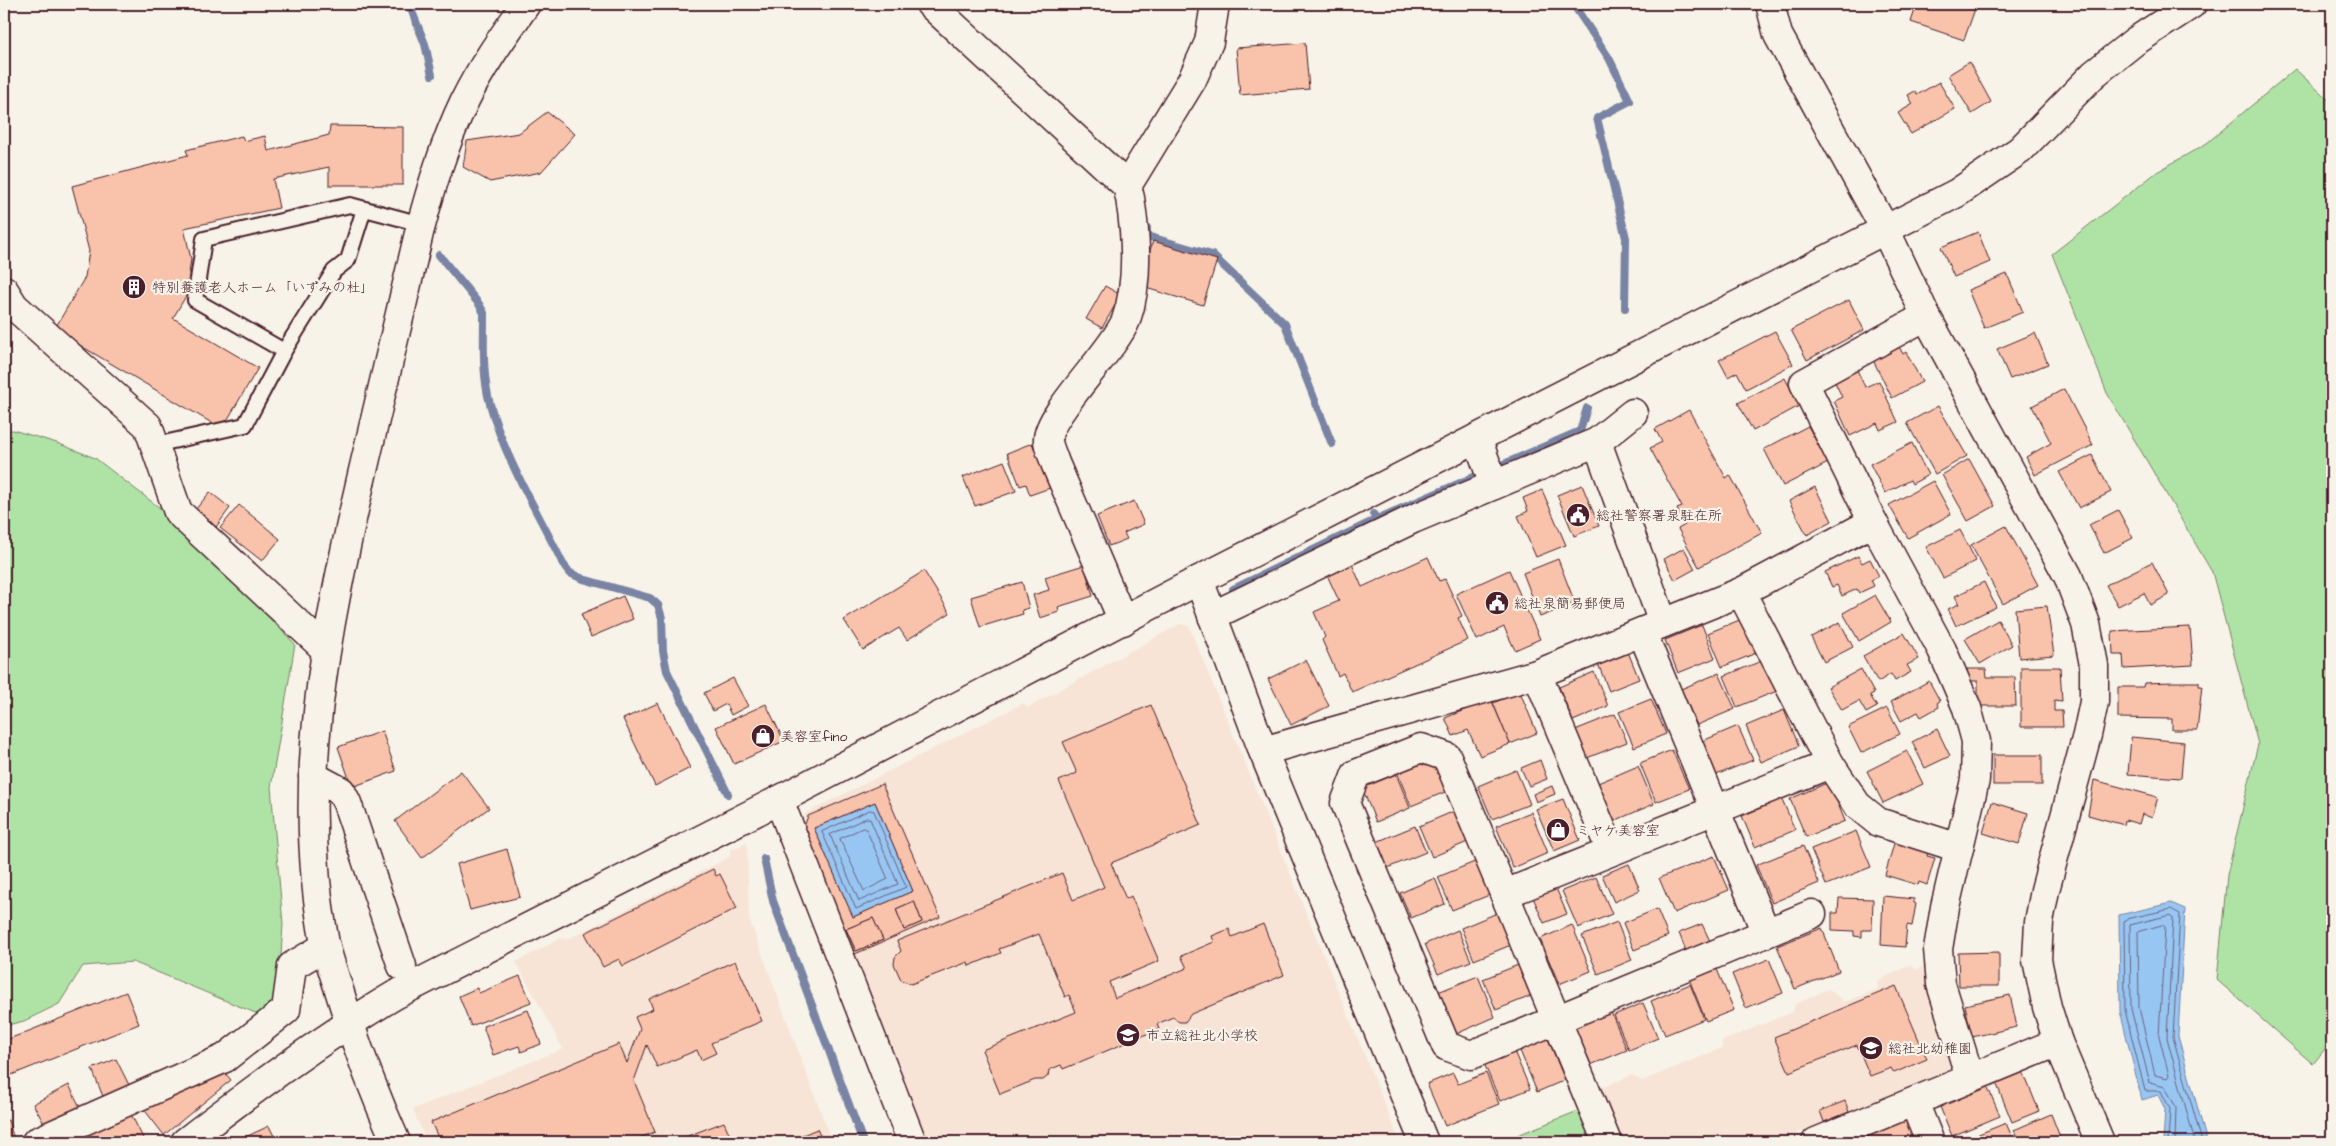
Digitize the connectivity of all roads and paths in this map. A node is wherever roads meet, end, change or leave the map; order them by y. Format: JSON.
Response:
{"nodes":[{"id":1,"x":526,"y":4,"type":"edge"},
{"id":2,"x":930,"y":4,"type":"edge"},
{"id":3,"x":1215,"y":4,"type":"edge"},
{"id":4,"x":1770,"y":4,"type":"edge"},
{"id":5,"x":2192,"y":4,"type":"edge"},
{"id":6,"x":1127,"y":186,"type":"junction"},
{"id":7,"x":364,"y":209,"type":"junction"},
{"id":8,"x":422,"y":224,"type":"junction"},
{"id":9,"x":1885,"y":230,"type":"junction"},
{"id":10,"x":4,"y":290,"type":"edge"},
{"id":11,"x":1926,"y":316,"type":"junction"},
{"id":12,"x":284,"y":352,"type":"junction"},
{"id":13,"x":1633,"y":413,"type":"dead end"},
{"id":14,"x":1597,"y":442,"type":"junction"},
{"id":15,"x":154,"y":445,"type":"junction"},
{"id":16,"x":1486,"y":466,"type":"junction"},
{"id":17,"x":1873,"y":522,"type":"junction"},
{"id":18,"x":1199,"y":580,"type":"junction"},
{"id":19,"x":1741,"y":592,"type":"junction"},
{"id":20,"x":1212,"y":616,"type":"junction"},
{"id":21,"x":1123,"y":621,"type":"junction"},
{"id":22,"x":1652,"y":628,"type":"junction"},
{"id":23,"x":324,"y":649,"type":"junction"},
{"id":24,"x":1537,"y":674,"type":"junction"},
{"id":25,"x":1263,"y":751,"type":"junction"},
{"id":26,"x":1830,"y":764,"type":"junction"},
{"id":27,"x":313,"y":776,"type":"junction"},
{"id":28,"x":780,"y":800,"type":"junction"},
{"id":29,"x":1716,"y":810,"type":"junction"},
{"id":30,"x":1959,"y":848,"type":"junction"},
{"id":31,"x":1611,"y":851,"type":"junction"},
{"id":32,"x":1505,"y":894,"type":"junction"},
{"id":33,"x":1812,"y":914,"type":"dead end"},
{"id":34,"x":1766,"y":932,"type":"junction"},
{"id":35,"x":326,"y":946,"type":"junction"},
{"id":36,"x":402,"y":966,"type":"dead end"},
{"id":37,"x":1556,"y":1018,"type":"junction"},
{"id":38,"x":349,"y":1022,"type":"junction"},
{"id":39,"x":2058,"y":1042,"type":"junction"},
{"id":40,"x":1970,"y":1078,"type":"junction"},
{"id":41,"x":1914,"y":1102,"type":"junction"},
{"id":42,"x":36,"y":1142,"type":"edge"},
{"id":43,"x":185,"y":1142,"type":"edge"},
{"id":44,"x":396,"y":1142,"type":"edge"},
{"id":45,"x":912,"y":1142,"type":"edge"},
{"id":46,"x":1424,"y":1142,"type":"edge"},
{"id":47,"x":1607,"y":1142,"type":"edge"},
{"id":48,"x":1816,"y":1142,"type":"edge"},
{"id":49,"x":1930,"y":1142,"type":"edge"},
{"id":50,"x":2100,"y":1142,"type":"edge"}],
"edges":[{"from":1,"to":8,"type":"street"},
{"from":2,"to":6,"type":"street"},
{"from":3,"to":6,"type":"street"},
{"from":4,"to":9,"type":"street"},
{"from":5,"to":9,"type":"street"},
{"from":6,"to":21,"type":"street"},
{"from":7,"to":8,"type":"lane"},
{"from":7,"to":12,"type":"lane"},
{"from":7,"to":12,"type":"lane"},
{"from":8,"to":23,"type":"street"},
{"from":9,"to":11,"type":"street"},
{"from":9,"to":16,"type":"street"},
{"from":10,"to":15,"type":"street"},
{"from":11,"to":17,"type":"street"},
{"from":11,"to":39,"type":"street"},
{"from":12,"to":15,"type":"lane"},
{"from":13,"to":14,"type":"street"},
{"from":14,"to":16,"type":"street"},
{"from":14,"to":22,"type":"street"},
{"from":15,"to":23,"type":"street"},
{"from":16,"to":18,"type":"street"},
{"from":16,"to":20,"type":"street"},
{"from":17,"to":19,"type":"street"},
{"from":17,"to":30,"type":"street"},
{"from":18,"to":20,"type":"street"},
{"from":18,"to":21,"type":"street"},
{"from":19,"to":22,"type":"street"},
{"from":19,"to":26,"type":"street"},
{"from":20,"to":25,"type":"street"},
{"from":21,"to":28,"type":"street"},
{"from":22,"to":24,"type":"street"},
{"from":22,"to":29,"type":"street"},
{"from":23,"to":27,"type":"street"},
{"from":24,"to":25,"type":"street"},
{"from":24,"to":31,"type":"street"},
{"from":25,"to":46,"type":"street"},
{"from":26,"to":29,"type":"street"},
{"from":26,"to":30,"type":"street"},
{"from":27,"to":35,"type":"street"},
{"from":27,"to":36,"type":"street"},
{"from":28,"to":38,"type":"street"},
{"from":28,"to":45,"type":"street"},
{"from":29,"to":31,"type":"street"},
{"from":29,"to":34,"type":"street"},
{"from":30,"to":40,"type":"street"},
{"from":31,"to":32,"type":"street"},
{"from":32,"to":37,"type":"street"},
{"from":32,"to":37,"type":"street"},
{"from":33,"to":34,"type":"street"},
{"from":34,"to":37,"type":"street"},
{"from":35,"to":38,"type":"street"},
{"from":35,"to":42,"type":"street"},
{"from":37,"to":47,"type":"street"},
{"from":38,"to":43,"type":"street"},
{"from":38,"to":44,"type":"street"},
{"from":39,"to":40,"type":"street"},
{"from":39,"to":50,"type":"street"},
{"from":40,"to":41,"type":"street"},
{"from":41,"to":48,"type":"street"},
{"from":41,"to":49,"type":"street"}]}
